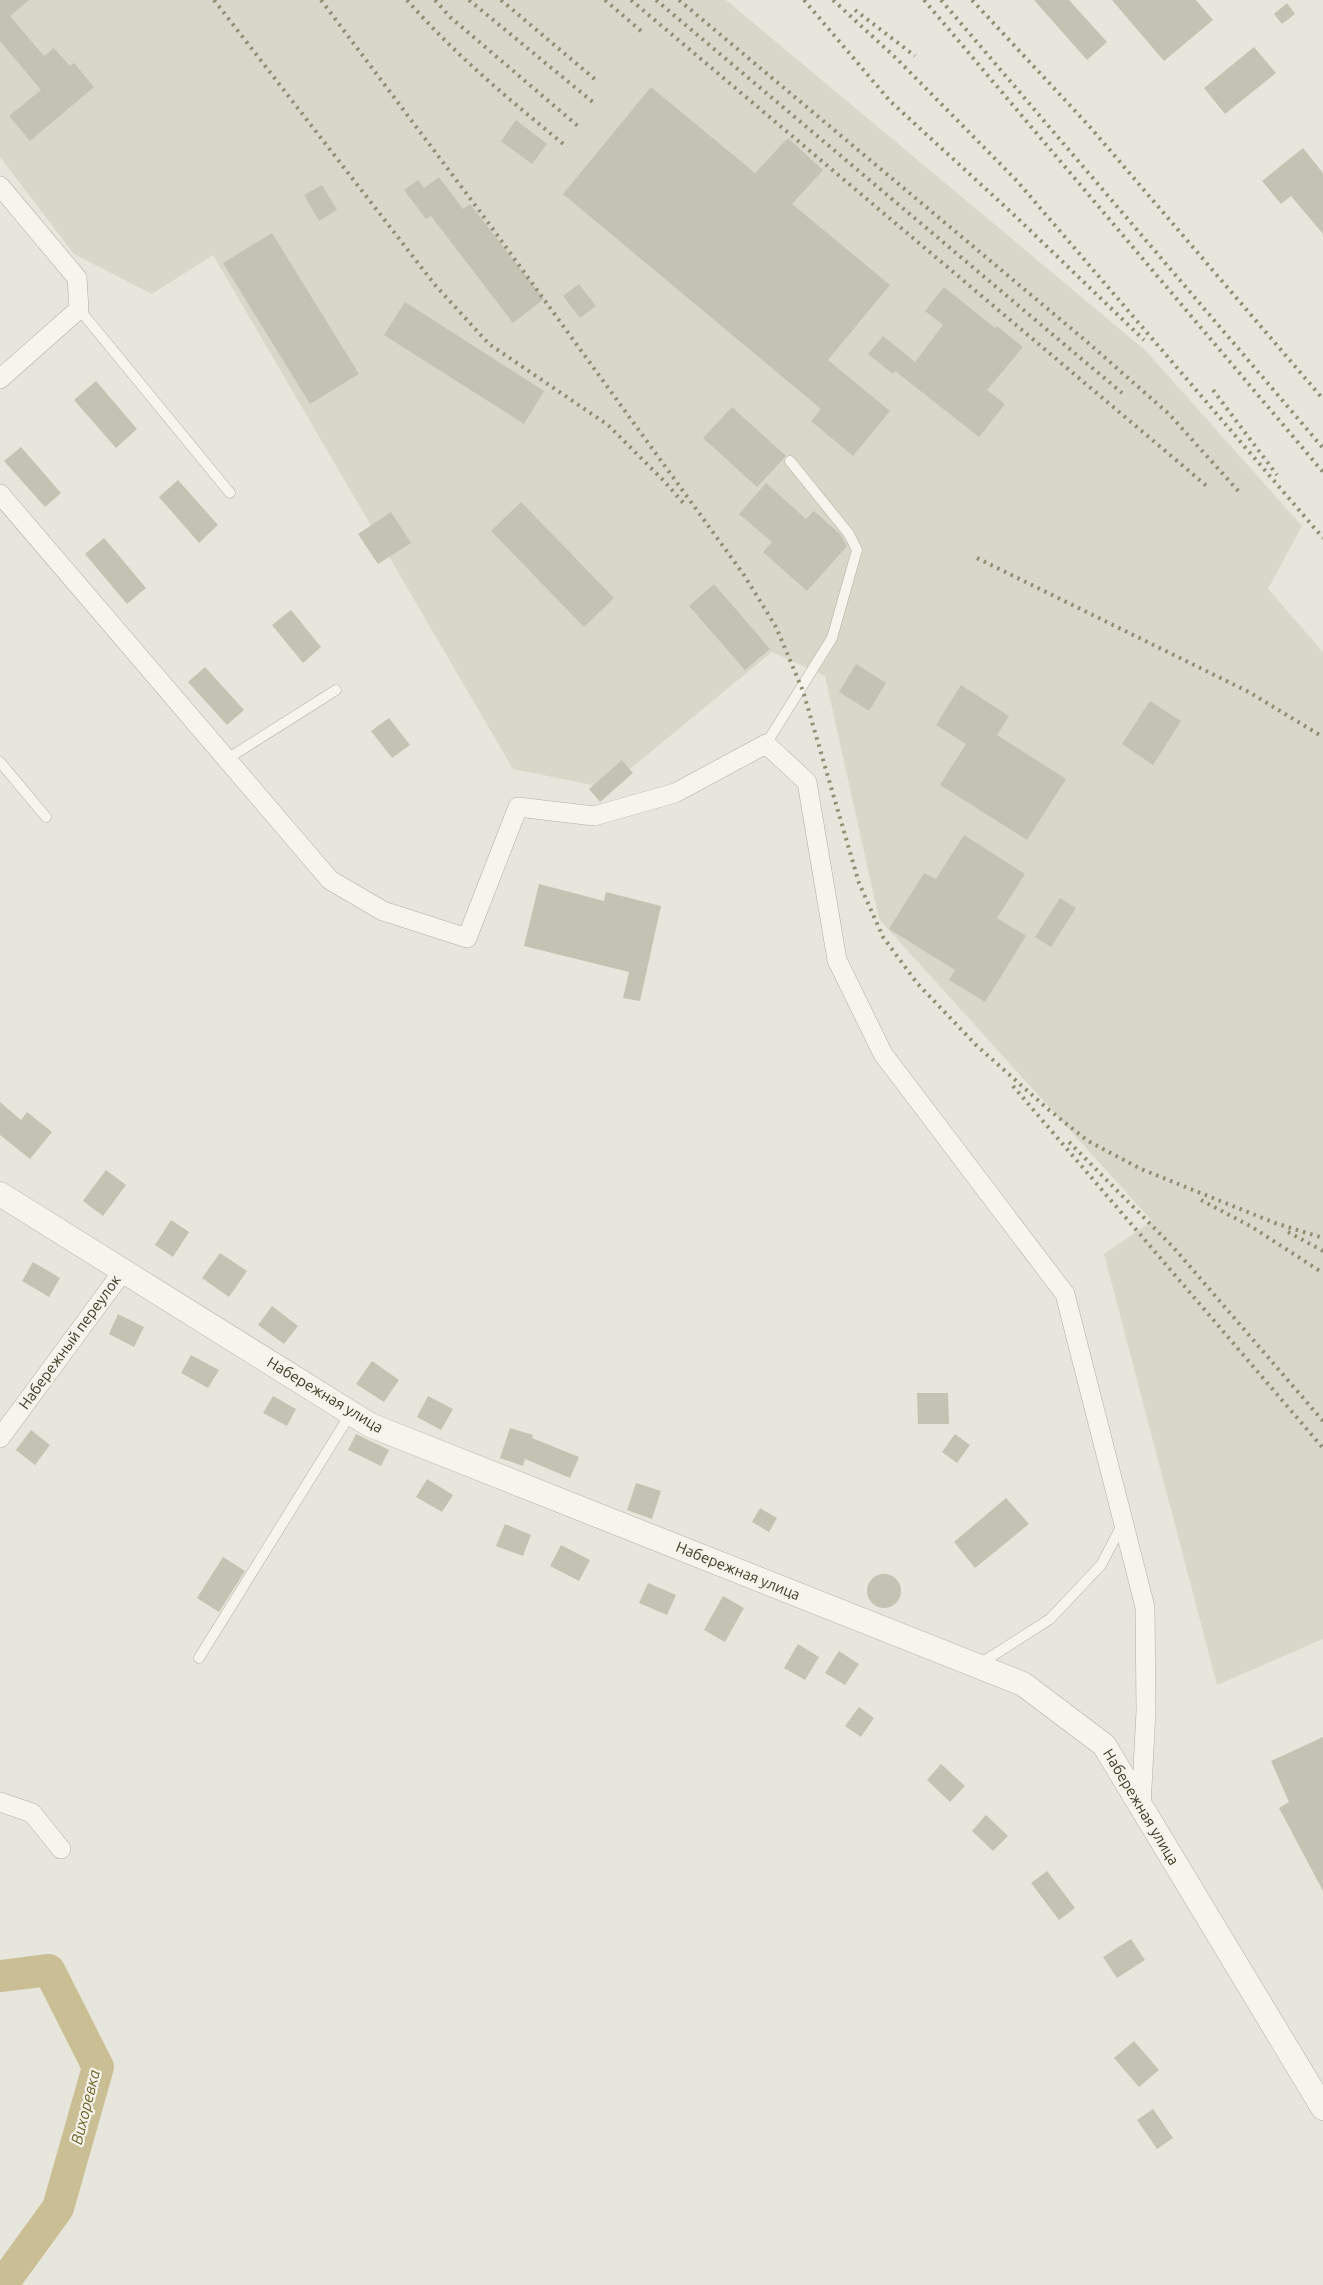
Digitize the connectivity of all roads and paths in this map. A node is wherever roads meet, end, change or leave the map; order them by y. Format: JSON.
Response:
{"nodes":[{"id":1,"x":0,"y":186,"type":"edge"},
{"id":2,"x":79,"y":309,"type":"junction"},
{"id":3,"x":0,"y":379,"type":"edge"},
{"id":4,"x":790,"y":461,"type":"dead end"},
{"id":5,"x":230,"y":493,"type":"dead end"},
{"id":6,"x":0,"y":494,"type":"edge"},
{"id":7,"x":336,"y":690,"type":"dead end"},
{"id":8,"x":766,"y":744,"type":"junction"},
{"id":9,"x":227,"y":759,"type":"junction"},
{"id":10,"x":0,"y":762,"type":"edge"},
{"id":11,"x":46,"y":817,"type":"dead end"},
{"id":12,"x":0,"y":1194,"type":"edge"},
{"id":13,"x":123,"y":1270,"type":"junction"},
{"id":14,"x":351,"y":1413,"type":"junction"},
{"id":15,"x":0,"y":1438,"type":"edge"},
{"id":16,"x":1122,"y":1525,"type":"junction"},
{"id":17,"x":199,"y":1658,"type":"dead end"},
{"id":18,"x":977,"y":1666,"type":"junction"},
{"id":19,"x":0,"y":1802,"type":"edge"},
{"id":20,"x":1141,"y":1807,"type":"junction"},
{"id":21,"x":61,"y":1849,"type":"dead end"},
{"id":22,"x":1323,"y":2108,"type":"edge"}],
"edges":[{"from":1,"to":2,"type":"street"},
{"from":2,"to":3,"type":"street"},
{"from":2,"to":5,"type":"lane"},
{"from":4,"to":8,"type":"lane"},
{"from":6,"to":9,"type":"street"},
{"from":7,"to":9,"type":"lane"},
{"from":8,"to":9,"type":"street"},
{"from":8,"to":16,"type":"street"},
{"from":10,"to":11,"type":"lane"},
{"from":12,"to":13,"type":"street","name":"Набережная улица"},
{"from":13,"to":14,"type":"street","name":"Набережная улица"},
{"from":13,"to":15,"type":"street","name":"Набережный переулок"},
{"from":14,"to":17,"type":"lane"},
{"from":14,"to":18,"type":"street","name":"Набережная улица"},
{"from":16,"to":18,"type":"lane"},
{"from":16,"to":20,"type":"street"},
{"from":18,"to":20,"type":"street","name":"Набережная улица"},
{"from":19,"to":21,"type":"street"},
{"from":20,"to":22,"type":"street","name":"Набережная улица"}]}
